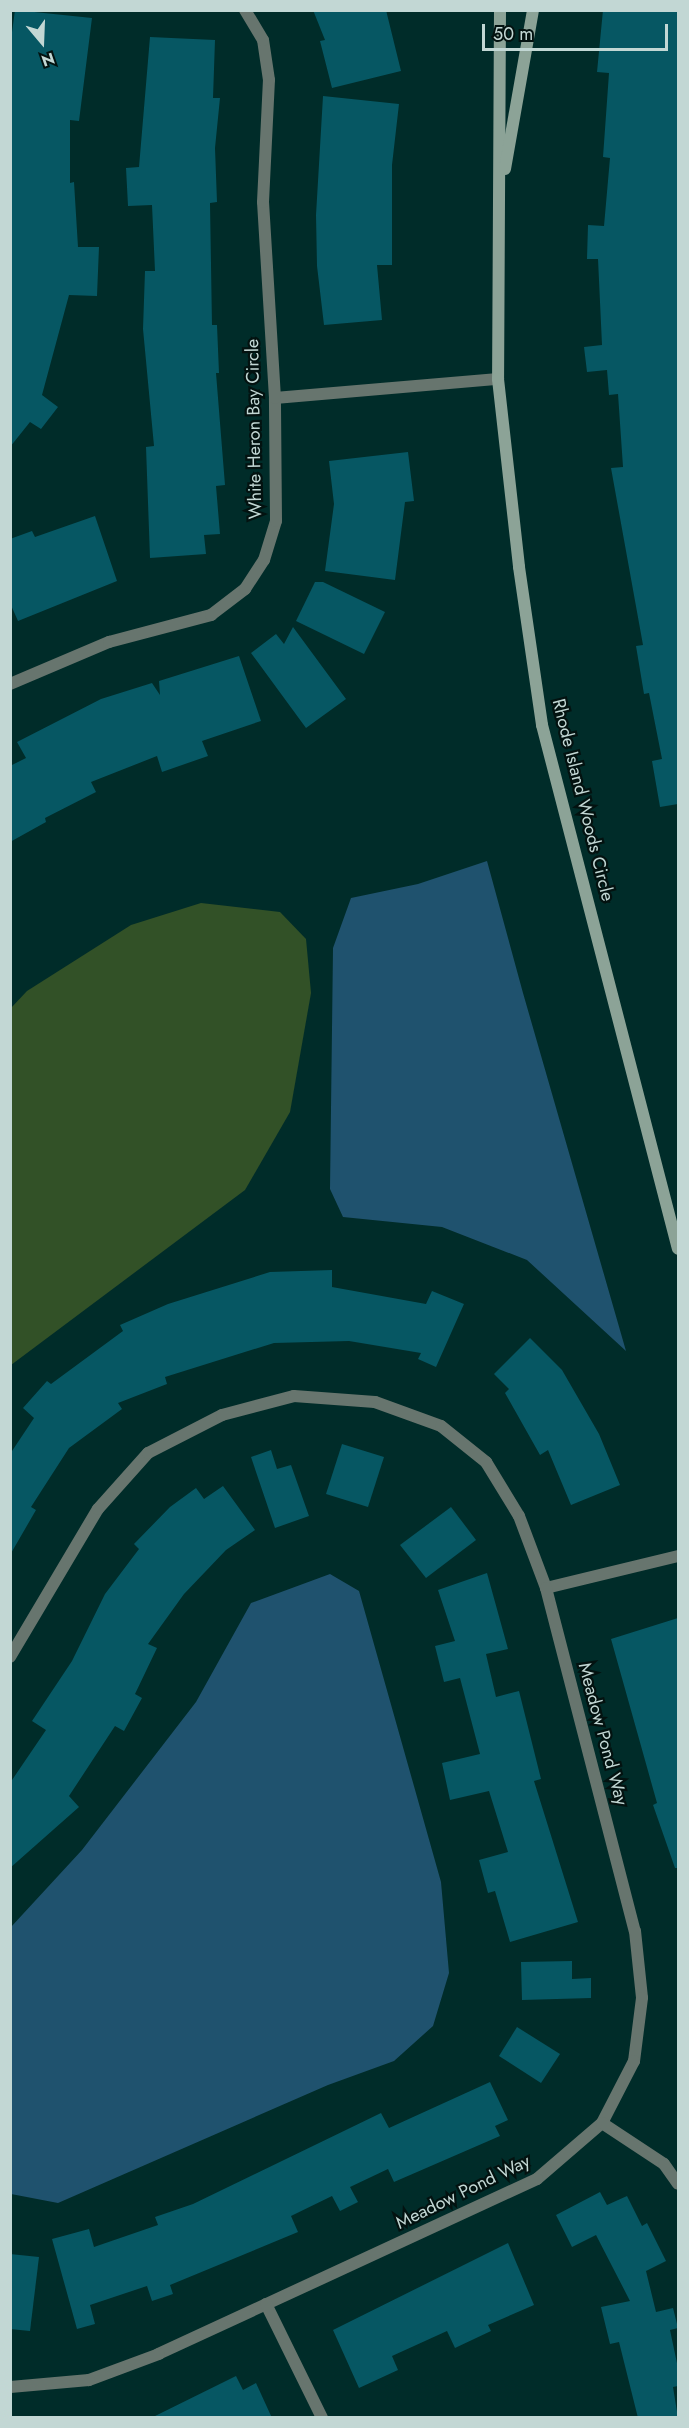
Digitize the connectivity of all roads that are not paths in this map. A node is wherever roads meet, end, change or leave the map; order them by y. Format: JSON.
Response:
{"nodes":[{"id":1,"x":245,"y":10,"type":"edge"},
{"id":2,"x":500,"y":10,"type":"edge"},
{"id":3,"x":533,"y":10,"type":"edge"},
{"id":4,"x":498,"y":206,"type":"junction"},
{"id":5,"x":498,"y":379,"type":"junction"},
{"id":6,"x":275,"y":398,"type":"junction"},
{"id":7,"x":10,"y":684,"type":"edge"},
{"id":8,"x":678,"y":1250,"type":"edge"},
{"id":9,"x":678,"y":1556,"type":"edge"},
{"id":10,"x":546,"y":1587,"type":"junction"},
{"id":11,"x":10,"y":1657,"type":"edge"},
{"id":12,"x":602,"y":2123,"type":"junction"},
{"id":13,"x":678,"y":2184,"type":"edge"},
{"id":14,"x":266,"y":2304,"type":"junction"},
{"id":15,"x":10,"y":2387,"type":"edge"},
{"id":16,"x":322,"y":2418,"type":"edge"}],
"edges":[{"from":1,"to":6,"type":"street","name":"White Heron Bay Circle"},
{"from":2,"to":4,"type":"street","name":"Rhode Island Woods Circle"},
{"from":3,"to":4,"type":"street","name":"Rhode Island Woods Circle"},
{"from":4,"to":5,"type":"street","name":"Rhode Island Woods Circle"},
{"from":5,"to":6,"type":"street"},
{"from":5,"to":8,"type":"street","name":"Rhode Island Woods Circle"},
{"from":6,"to":7,"type":"street","name":"White Heron Bay Circle"},
{"from":9,"to":10,"type":"street"},
{"from":10,"to":11,"type":"street","name":"Meadow Pond Way"},
{"from":10,"to":12,"type":"street","name":"Meadow Pond Way"},
{"from":12,"to":13,"type":"street"},
{"from":12,"to":14,"type":"street","name":"Meadow Pond Way"},
{"from":14,"to":15,"type":"street","name":"Meadow Pond Way"},
{"from":14,"to":16,"type":"street"}]}
